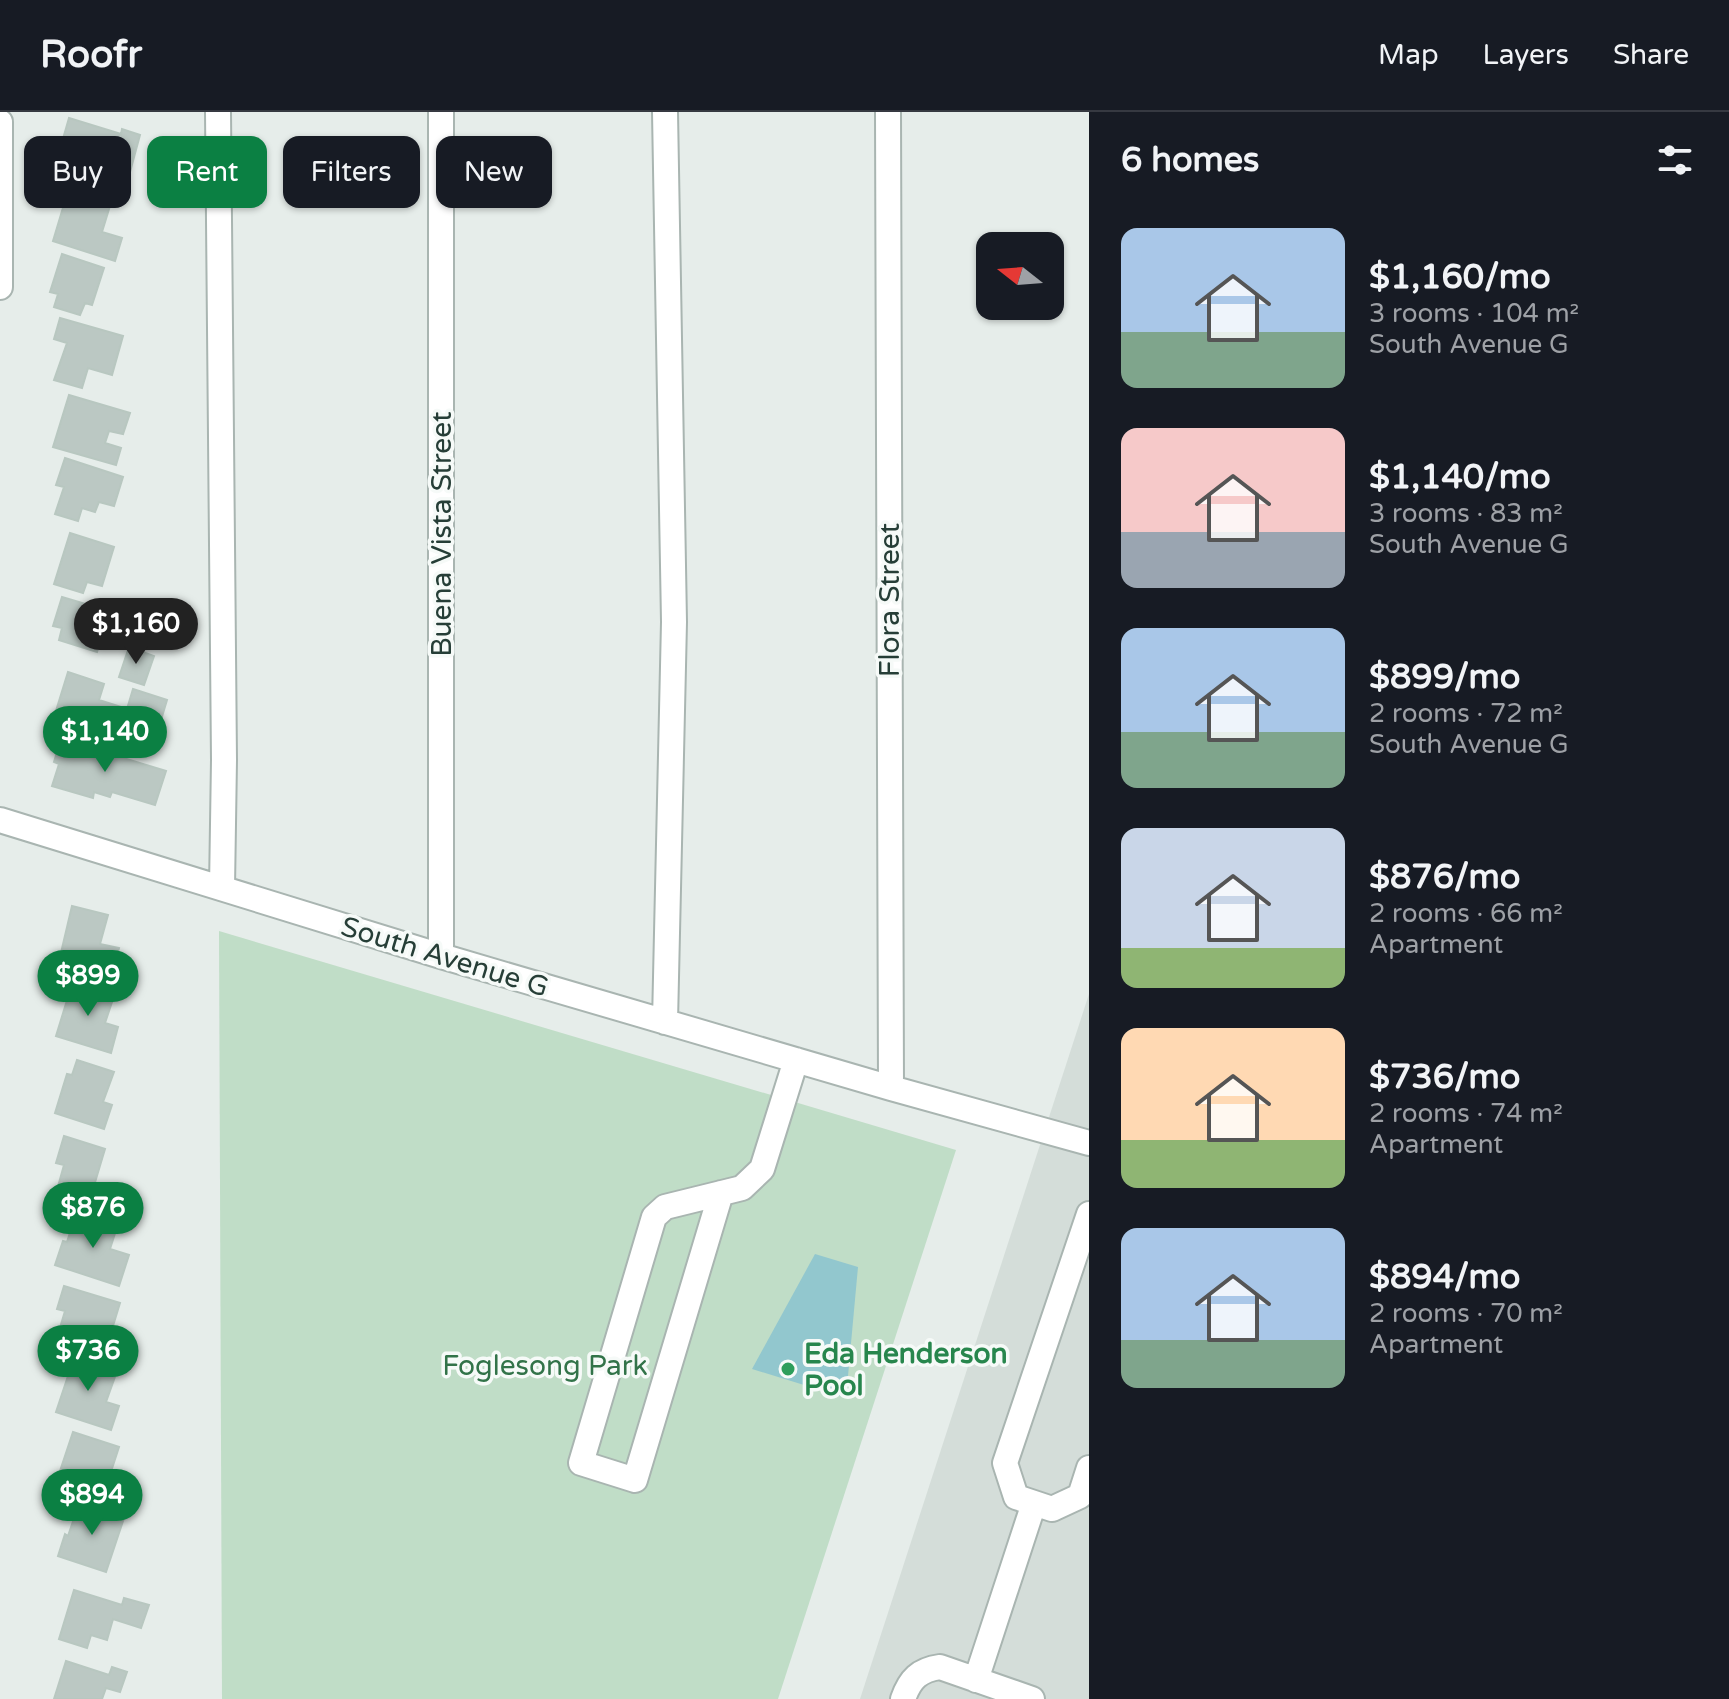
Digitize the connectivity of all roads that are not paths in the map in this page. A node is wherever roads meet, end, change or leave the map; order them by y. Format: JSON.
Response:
{"nodes":[{"id":1,"x":218,"y":112,"type":"edge"},
{"id":2,"x":441,"y":112,"type":"edge"},
{"id":3,"x":665,"y":112,"type":"edge"},
{"id":4,"x":888,"y":112,"type":"edge"},
{"id":5,"x":0,"y":122,"type":"edge"},
{"id":6,"x":0,"y":287,"type":"edge"},
{"id":7,"x":0,"y":820,"type":"edge"},
{"id":8,"x":222,"y":888,"type":"junction"},
{"id":9,"x":441,"y":956,"type":"junction"},
{"id":10,"x":665,"y":1022,"type":"junction"},
{"id":11,"x":796,"y":1060,"type":"junction"},
{"id":12,"x":891,"y":1088,"type":"junction"},
{"id":13,"x":1089,"y":1143,"type":"edge"},
{"id":14,"x":721,"y":1193,"type":"junction"},
{"id":15,"x":1089,"y":1214,"type":"edge"},
{"id":16,"x":1084,"y":1246,"type":"edge"},
{"id":17,"x":1089,"y":1468,"type":"edge"},
{"id":18,"x":1034,"y":1503,"type":"junction"},
{"id":19,"x":976,"y":1680,"type":"junction"},
{"id":20,"x":903,"y":1699,"type":"edge"},
{"id":21,"x":1032,"y":1699,"type":"edge"}],
"edges":[{"from":1,"to":8,"type":"street"},
{"from":2,"to":9,"type":"street","name":"Buena Vista Street"},
{"from":3,"to":10,"type":"street"},
{"from":4,"to":12,"type":"street","name":"Flora Street"},
{"from":5,"to":6,"type":"street"},
{"from":7,"to":8,"type":"street","name":"South Avenue G"},
{"from":8,"to":9,"type":"street","name":"South Avenue G"},
{"from":9,"to":10,"type":"street","name":"South Avenue G"},
{"from":10,"to":11,"type":"street","name":"South Avenue G"},
{"from":11,"to":12,"type":"street","name":"South Avenue G"},
{"from":11,"to":14,"type":"street"},
{"from":12,"to":13,"type":"street","name":"South Avenue G"},
{"from":14,"to":14,"type":"street"},
{"from":15,"to":16,"type":"street"},
{"from":16,"to":18,"type":"street"},
{"from":17,"to":18,"type":"street"},
{"from":18,"to":19,"type":"street"},
{"from":19,"to":20,"type":"street"},
{"from":19,"to":21,"type":"street"}]}
